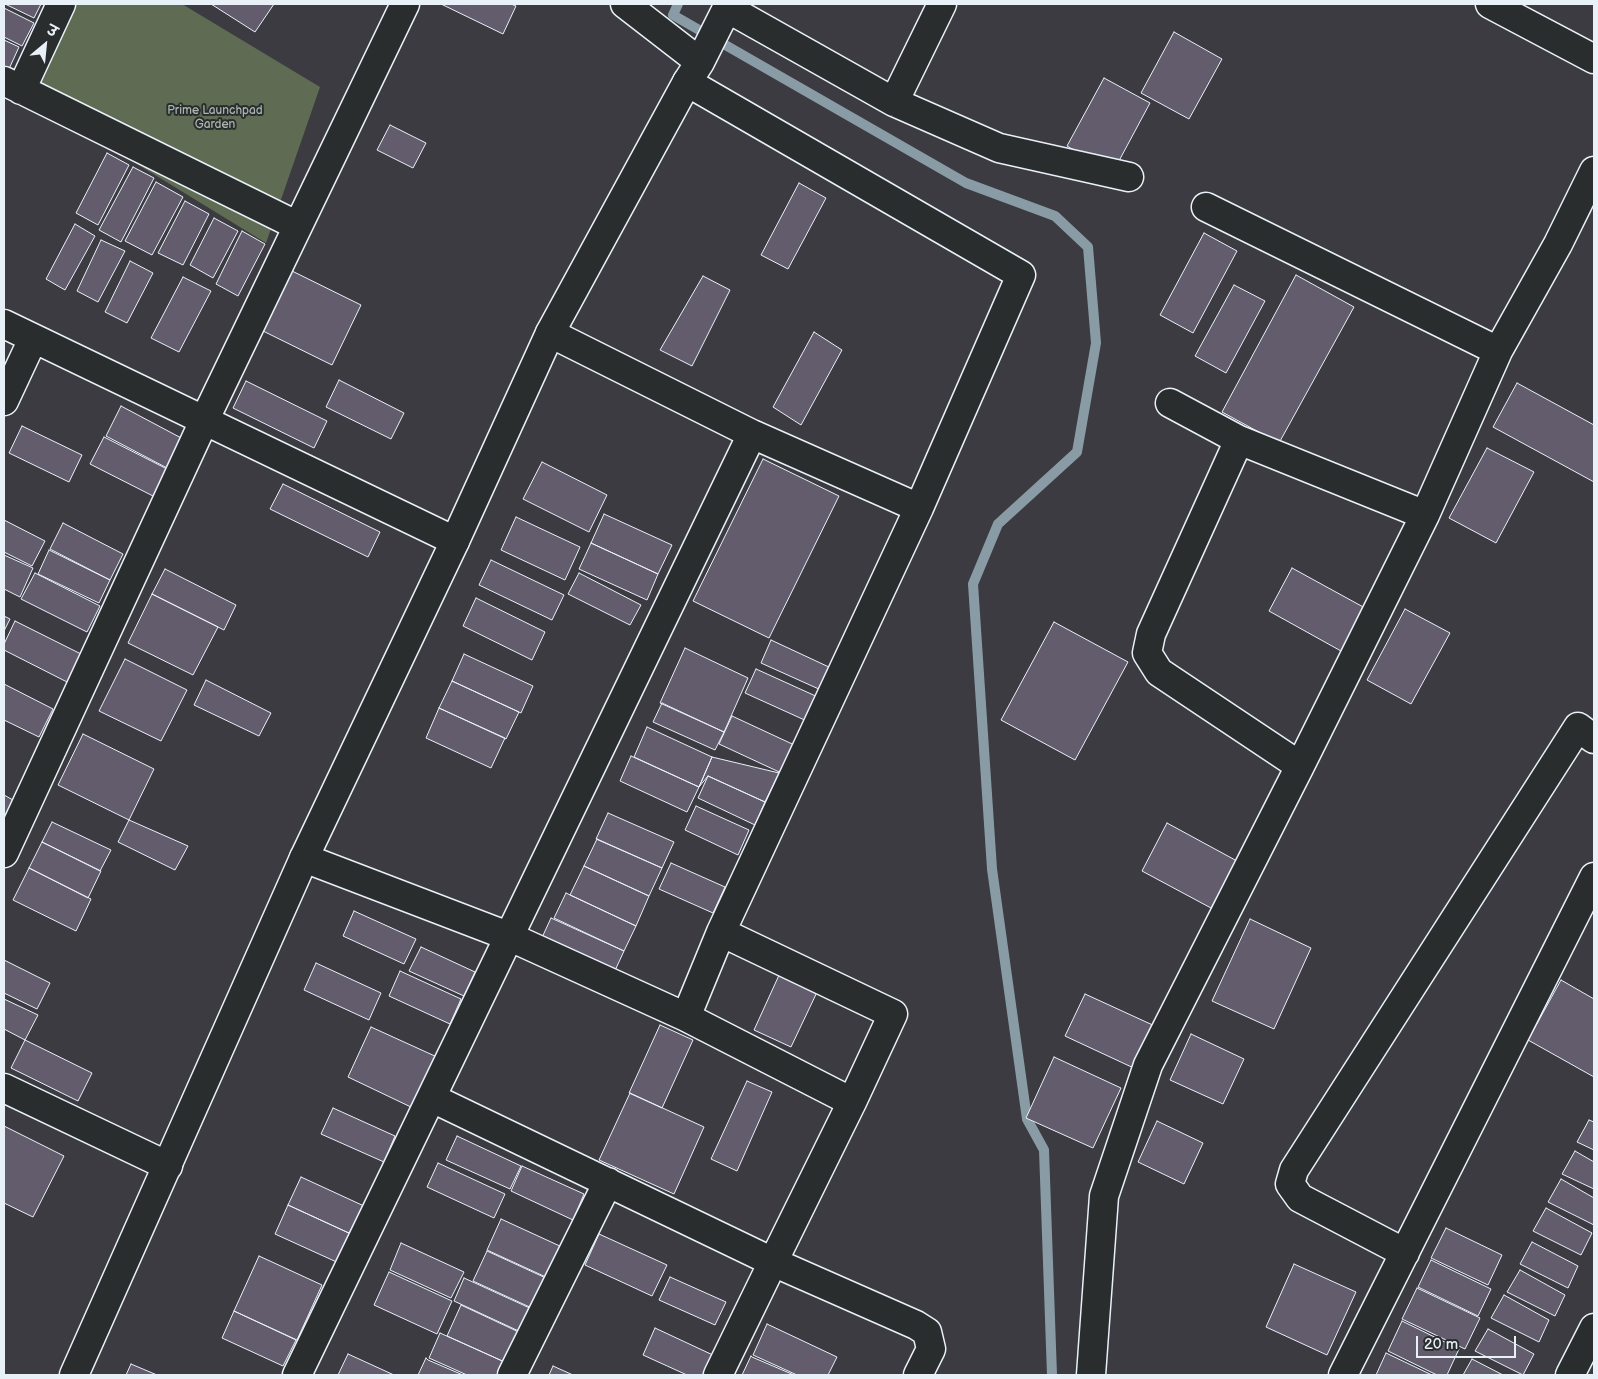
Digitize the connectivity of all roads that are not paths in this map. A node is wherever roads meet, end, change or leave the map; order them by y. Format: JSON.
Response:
{"nodes":[{"id":1,"x":61,"y":4,"type":"edge"},
{"id":2,"x":405,"y":4,"type":"edge"},
{"id":3,"x":625,"y":4,"type":"edge"},
{"id":4,"x":942,"y":4,"type":"edge"},
{"id":5,"x":1490,"y":4,"type":"edge"},
{"id":6,"x":725,"y":11,"type":"edge"},
{"id":7,"x":1594,"y":59,"type":"edge"},
{"id":8,"x":698,"y":64,"type":"junction"},
{"id":9,"x":12,"y":85,"type":"edge"},
{"id":10,"x":894,"y":102,"type":"junction"},
{"id":11,"x":1594,"y":171,"type":"edge"},
{"id":12,"x":1129,"y":177,"type":"dead end"},
{"id":13,"x":1206,"y":207,"type":"dead end"},
{"id":14,"x":298,"y":226,"type":"junction"},
{"id":15,"x":4,"y":324,"type":"edge"},
{"id":16,"x":550,"y":333,"type":"junction"},
{"id":17,"x":33,"y":339,"type":"junction"},
{"id":18,"x":1498,"y":351,"type":"junction"},
{"id":19,"x":4,"y":401,"type":"edge"},
{"id":20,"x":1170,"y":403,"type":"dead end"},
{"id":21,"x":204,"y":421,"type":"junction"},
{"id":22,"x":752,"y":434,"type":"junction"},
{"id":23,"x":1239,"y":440,"type":"junction"},
{"id":24,"x":919,"y":508,"type":"junction"},
{"id":25,"x":1424,"y":515,"type":"junction"},
{"id":26,"x":455,"y":541,"type":"junction"},
{"id":27,"x":1594,"y":739,"type":"edge"},
{"id":28,"x":1300,"y":766,"type":"junction"},
{"id":29,"x":4,"y":853,"type":"edge"},
{"id":30,"x":304,"y":858,"type":"junction"},
{"id":31,"x":1594,"y":877,"type":"edge"},
{"id":32,"x":721,"y":932,"type":"junction"},
{"id":33,"x":508,"y":936,"type":"junction"},
{"id":34,"x":686,"y":1016,"type":"junction"},
{"id":35,"x":4,"y":1088,"type":"edge"},
{"id":36,"x":432,"y":1098,"type":"junction"},
{"id":37,"x":852,"y":1102,"type":"junction"},
{"id":38,"x":168,"y":1166,"type":"junction"},
{"id":39,"x":608,"y":1182,"type":"junction"},
{"id":40,"x":1405,"y":1253,"type":"junction"},
{"id":41,"x":773,"y":1262,"type":"junction"},
{"id":42,"x":1594,"y":1328,"type":"edge"},
{"id":43,"x":74,"y":1375,"type":"edge"},
{"id":44,"x":297,"y":1375,"type":"edge"},
{"id":45,"x":512,"y":1375,"type":"edge"},
{"id":46,"x":718,"y":1375,"type":"edge"},
{"id":47,"x":918,"y":1375,"type":"edge"},
{"id":48,"x":1091,"y":1375,"type":"edge"},
{"id":49,"x":1344,"y":1375,"type":"edge"},
{"id":50,"x":1570,"y":1375,"type":"edge"}],
"edges":[{"from":1,"to":9,"type":"street"},
{"from":2,"to":14,"type":"street"},
{"from":3,"to":8,"type":"street"},
{"from":4,"to":10,"type":"street"},
{"from":5,"to":7,"type":"street"},
{"from":6,"to":8,"type":"street"},
{"from":6,"to":10,"type":"street"},
{"from":8,"to":16,"type":"street"},
{"from":8,"to":24,"type":"street"},
{"from":9,"to":14,"type":"street"},
{"from":10,"to":12,"type":"street"},
{"from":11,"to":18,"type":"street"},
{"from":13,"to":18,"type":"street"},
{"from":14,"to":21,"type":"street"},
{"from":15,"to":17,"type":"street"},
{"from":16,"to":22,"type":"street"},
{"from":16,"to":26,"type":"street"},
{"from":17,"to":19,"type":"street"},
{"from":17,"to":21,"type":"street"},
{"from":18,"to":25,"type":"street"},
{"from":20,"to":23,"type":"street"},
{"from":21,"to":26,"type":"street"},
{"from":21,"to":29,"type":"street"},
{"from":22,"to":24,"type":"street"},
{"from":22,"to":33,"type":"street"},
{"from":23,"to":25,"type":"street"},
{"from":23,"to":28,"type":"street"},
{"from":24,"to":32,"type":"street"},
{"from":25,"to":28,"type":"street"},
{"from":26,"to":30,"type":"street"},
{"from":27,"to":40,"type":"street"},
{"from":28,"to":48,"type":"street"},
{"from":30,"to":33,"type":"street"},
{"from":30,"to":38,"type":"street"},
{"from":31,"to":40,"type":"street"},
{"from":32,"to":34,"type":"street"},
{"from":32,"to":37,"type":"street"},
{"from":33,"to":34,"type":"street"},
{"from":33,"to":36,"type":"street"},
{"from":34,"to":37,"type":"street"},
{"from":35,"to":38,"type":"street"},
{"from":36,"to":39,"type":"street"},
{"from":36,"to":44,"type":"street"},
{"from":37,"to":41,"type":"street"},
{"from":38,"to":43,"type":"street"},
{"from":39,"to":41,"type":"street"},
{"from":39,"to":45,"type":"street"},
{"from":40,"to":49,"type":"street"},
{"from":41,"to":46,"type":"street"},
{"from":41,"to":47,"type":"street"},
{"from":42,"to":50,"type":"street"}]}
